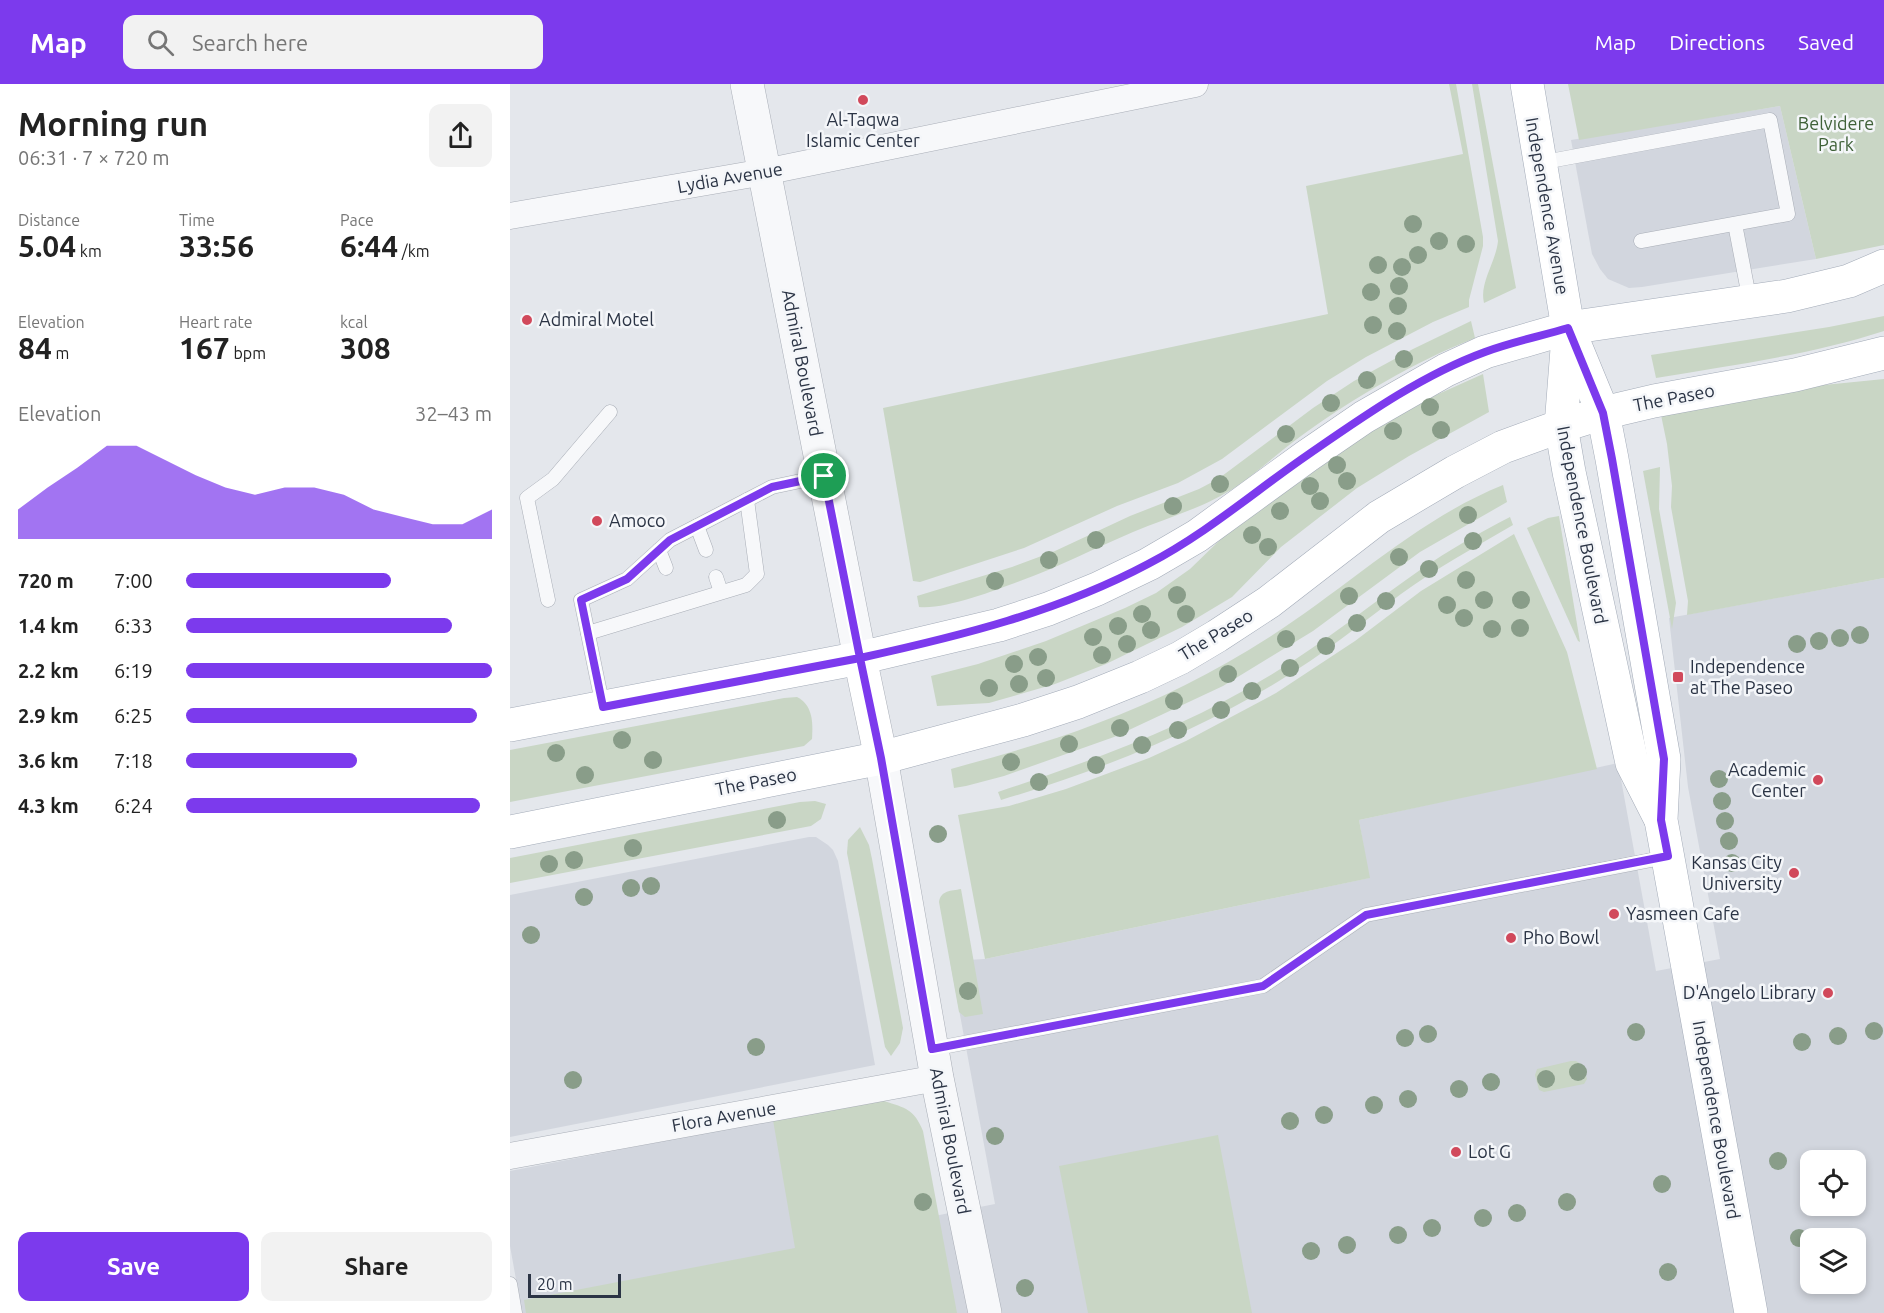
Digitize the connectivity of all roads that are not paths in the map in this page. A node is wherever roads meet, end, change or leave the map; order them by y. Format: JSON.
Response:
{"nodes":[{"id":1,"x":747,"y":84,"type":"edge"},
{"id":2,"x":1195,"y":84,"type":"edge"},
{"id":3,"x":1527,"y":84,"type":"edge"},
{"id":4,"x":1539,"y":163,"type":"junction"},
{"id":5,"x":764,"y":172,"type":"junction"},
{"id":6,"x":510,"y":216,"type":"edge"},
{"id":7,"x":1735,"y":224,"type":"junction"},
{"id":8,"x":1641,"y":241,"type":"dead end"},
{"id":9,"x":1884,"y":266,"type":"edge"},
{"id":10,"x":1750,"y":302,"type":"junction"},
{"id":11,"x":1568,"y":328,"type":"junction"},
{"id":12,"x":1884,"y":353,"type":"edge"},
{"id":13,"x":610,"y":412,"type":"dead end"},
{"id":14,"x":1603,"y":413,"type":"junction"},
{"id":15,"x":1561,"y":426,"type":"junction"},
{"id":16,"x":824,"y":476,"type":"junction"},
{"id":17,"x":747,"y":500,"type":"junction"},
{"id":18,"x":697,"y":526,"type":"junction"},
{"id":19,"x":659,"y":550,"type":"junction"},
{"id":20,"x":706,"y":550,"type":"dead end"},
{"id":21,"x":666,"y":568,"type":"dead end"},
{"id":22,"x":716,"y":577,"type":"dead end"},
{"id":23,"x":721,"y":592,"type":"junction"},
{"id":24,"x":548,"y":600,"type":"dead end"},
{"id":25,"x":588,"y":633,"type":"junction"},
{"id":26,"x":860,"y":658,"type":"junction"},
{"id":27,"x":603,"y":707,"type":"junction"},
{"id":28,"x":510,"y":725,"type":"edge"},
{"id":29,"x":881,"y":758,"type":"junction"},
{"id":30,"x":1661,"y":820,"type":"junction"},
{"id":31,"x":510,"y":832,"type":"edge"},
{"id":32,"x":1668,"y":856,"type":"junction"},
{"id":33,"x":935,"y":1064,"type":"junction"},
{"id":34,"x":510,"y":1156,"type":"edge"},
{"id":35,"x":510,"y":1284,"type":"edge"},
{"id":36,"x":515,"y":1313,"type":"edge"},
{"id":37,"x":985,"y":1313,"type":"edge"},
{"id":38,"x":1751,"y":1313,"type":"edge"}],
"edges":[{"from":1,"to":5,"type":"street","name":"Admiral Boulevard"},
{"from":2,"to":5,"type":"street","name":"Lydia Avenue"},
{"from":3,"to":4,"type":"main road","name":"Independence Avenue"},
{"from":4,"to":7,"type":"lane"},
{"from":4,"to":11,"type":"main road","name":"Independence Avenue"},
{"from":5,"to":6,"type":"street","name":"Lydia Avenue"},
{"from":5,"to":16,"type":"street","name":"Admiral Boulevard"},
{"from":7,"to":8,"type":"lane"},
{"from":7,"to":10,"type":"lane"},
{"from":9,"to":10,"type":"main road"},
{"from":10,"to":11,"type":"main road"},
{"from":11,"to":14,"type":"main road","name":"Independence Boulevard"},
{"from":11,"to":15,"type":"main road","name":"Independence Boulevard"},
{"from":11,"to":26,"type":"main road"},
{"from":12,"to":14,"type":"main road","name":"The Paseo"},
{"from":13,"to":24,"type":"lane"},
{"from":14,"to":15,"type":"main road","name":"The Paseo"},
{"from":14,"to":30,"type":"main road","name":"Independence Boulevard"},
{"from":15,"to":29,"type":"main road","name":"The Paseo"},
{"from":15,"to":30,"type":"main road","name":"Independence Boulevard"},
{"from":16,"to":17,"type":"lane"},
{"from":16,"to":26,"type":"street","name":"Admiral Boulevard"},
{"from":17,"to":18,"type":"lane"},
{"from":17,"to":23,"type":"lane"},
{"from":18,"to":19,"type":"lane"},
{"from":18,"to":20,"type":"lane"},
{"from":19,"to":21,"type":"lane"},
{"from":19,"to":25,"type":"lane"},
{"from":22,"to":23,"type":"lane"},
{"from":23,"to":25,"type":"lane"},
{"from":25,"to":27,"type":"lane"},
{"from":26,"to":27,"type":"main road"},
{"from":26,"to":29,"type":"main road","name":"Admiral Boulevard"},
{"from":27,"to":28,"type":"main road"},
{"from":29,"to":31,"type":"main road","name":"The Paseo"},
{"from":29,"to":33,"type":"street","name":"Admiral Boulevard"},
{"from":30,"to":32,"type":"main road","name":"Independence Boulevard"},
{"from":32,"to":33,"type":"lane"},
{"from":32,"to":38,"type":"main road","name":"Independence Boulevard"},
{"from":33,"to":34,"type":"street","name":"Flora Avenue"},
{"from":33,"to":37,"type":"street","name":"Admiral Boulevard"},
{"from":35,"to":36,"type":"lane"}]}
